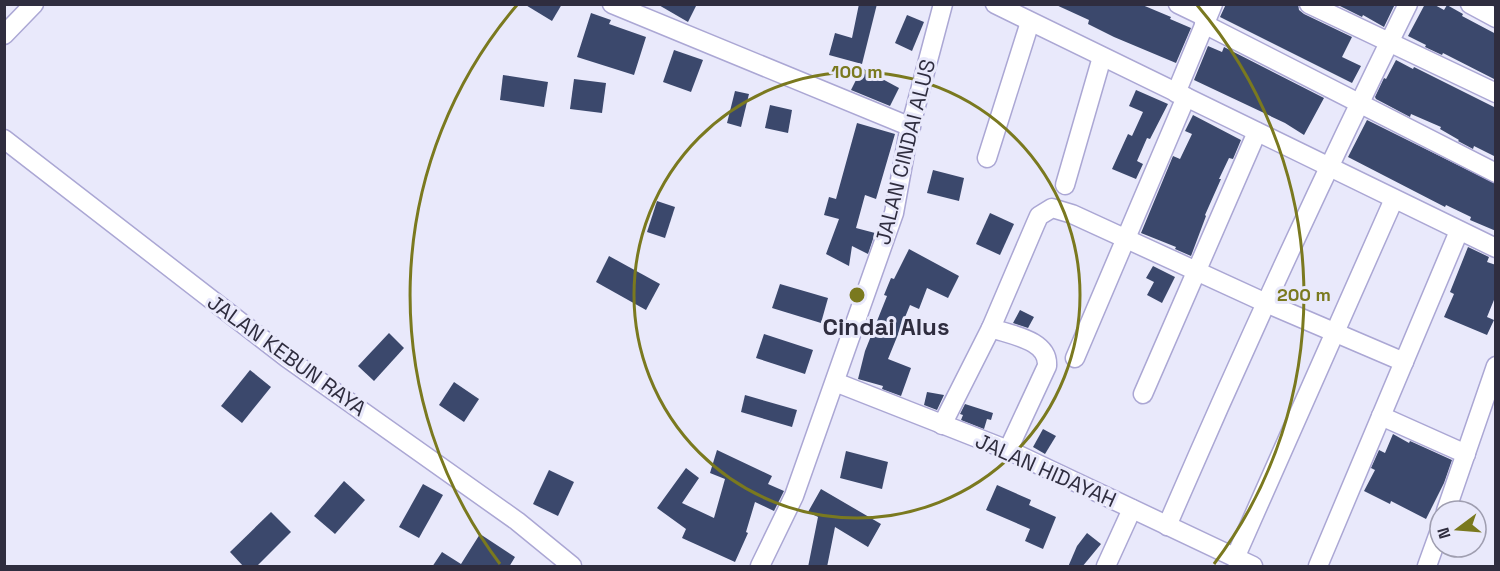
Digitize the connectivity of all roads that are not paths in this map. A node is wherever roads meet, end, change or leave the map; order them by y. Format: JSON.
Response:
{"nodes":[{"id":1,"x":34,"y":4,"type":"edge"},
{"id":2,"x":612,"y":4,"type":"edge"},
{"id":3,"x":943,"y":4,"type":"edge"},
{"id":4,"x":1178,"y":4,"type":"edge"},
{"id":5,"x":1309,"y":4,"type":"edge"},
{"id":6,"x":1408,"y":4,"type":"edge"},
{"id":7,"x":1470,"y":4,"type":"edge"},
{"id":8,"x":1005,"y":7,"type":"edge"},
{"id":9,"x":1208,"y":16,"type":"edge"},
{"id":10,"x":1496,"y":18,"type":"edge"},
{"id":11,"x":1030,"y":22,"type":"junction"},
{"id":12,"x":4,"y":35,"type":"edge"},
{"id":13,"x":1389,"y":42,"type":"junction"},
{"id":14,"x":1102,"y":57,"type":"junction"},
{"id":15,"x":1496,"y":93,"type":"edge"},
{"id":16,"x":1181,"y":95,"type":"junction"},
{"id":17,"x":1360,"y":102,"type":"junction"},
{"id":18,"x":911,"y":128,"type":"junction"},
{"id":19,"x":1257,"y":132,"type":"junction"},
{"id":20,"x":4,"y":139,"type":"edge"},
{"id":21,"x":987,"y":158,"type":"dead end"},
{"id":22,"x":1328,"y":167,"type":"junction"},
{"id":23,"x":1496,"y":173,"type":"edge"},
{"id":24,"x":1065,"y":185,"type":"dead end"},
{"id":25,"x":1394,"y":199,"type":"junction"},
{"id":26,"x":1459,"y":231,"type":"junction"},
{"id":27,"x":1125,"y":239,"type":"junction"},
{"id":28,"x":1496,"y":248,"type":"edge"},
{"id":29,"x":1196,"y":272,"type":"junction"},
{"id":30,"x":1266,"y":303,"type":"junction"},
{"id":31,"x":991,"y":328,"type":"junction"},
{"id":32,"x":1335,"y":334,"type":"junction"},
{"id":33,"x":1075,"y":358,"type":"dead end"},
{"id":34,"x":1404,"y":362,"type":"junction"},
{"id":35,"x":1496,"y":366,"type":"edge"},
{"id":36,"x":835,"y":382,"type":"junction"},
{"id":37,"x":1143,"y":394,"type":"dead end"},
{"id":38,"x":1381,"y":416,"type":"junction"},
{"id":39,"x":942,"y":425,"type":"junction"},
{"id":40,"x":1008,"y":450,"type":"junction"},
{"id":41,"x":1466,"y":454,"type":"junction"},
{"id":42,"x":1450,"y":499,"type":"edge"},
{"id":43,"x":1132,"y":509,"type":"junction"},
{"id":44,"x":1167,"y":526,"type":"junction"},
{"id":45,"x":1235,"y":558,"type":"junction"},
{"id":46,"x":572,"y":567,"type":"edge"},
{"id":47,"x":760,"y":567,"type":"edge"},
{"id":48,"x":1106,"y":567,"type":"edge"},
{"id":49,"x":1253,"y":567,"type":"edge"},
{"id":50,"x":1318,"y":567,"type":"edge"}],
"edges":[{"from":1,"to":12,"type":"street"},
{"from":2,"to":18,"type":"street"},
{"from":3,"to":18,"type":"street","name":"JALAN CINDAI ALUS"},
{"from":4,"to":9,"type":"street"},
{"from":5,"to":13,"type":"street"},
{"from":6,"to":13,"type":"street"},
{"from":7,"to":10,"type":"street"},
{"from":8,"to":11,"type":"street"},
{"from":9,"to":16,"type":"street"},
{"from":9,"to":17,"type":"street"},
{"from":11,"to":14,"type":"street"},
{"from":11,"to":21,"type":"street"},
{"from":13,"to":15,"type":"street"},
{"from":13,"to":17,"type":"street"},
{"from":14,"to":16,"type":"street"},
{"from":14,"to":24,"type":"street"},
{"from":16,"to":19,"type":"street"},
{"from":16,"to":27,"type":"street"},
{"from":17,"to":22,"type":"street"},
{"from":17,"to":23,"type":"street"},
{"from":18,"to":36,"type":"street","name":"JALAN CINDAI ALUS"},
{"from":19,"to":22,"type":"street"},
{"from":19,"to":29,"type":"street"},
{"from":20,"to":46,"type":"street","name":"JALAN KEBUN RAYA"},
{"from":22,"to":25,"type":"street"},
{"from":22,"to":30,"type":"street"},
{"from":25,"to":26,"type":"street"},
{"from":25,"to":32,"type":"street"},
{"from":26,"to":28,"type":"street"},
{"from":26,"to":34,"type":"street"},
{"from":27,"to":29,"type":"street"},
{"from":27,"to":31,"type":"street"},
{"from":27,"to":33,"type":"street"},
{"from":29,"to":30,"type":"street"},
{"from":29,"to":37,"type":"street"},
{"from":30,"to":32,"type":"street"},
{"from":30,"to":44,"type":"street"},
{"from":31,"to":39,"type":"street"},
{"from":31,"to":40,"type":"street"},
{"from":32,"to":34,"type":"street"},
{"from":32,"to":45,"type":"street"},
{"from":34,"to":38,"type":"street"},
{"from":35,"to":41,"type":"street"},
{"from":36,"to":39,"type":"street","name":"JALAN HIDAYAH"},
{"from":36,"to":47,"type":"street","name":"JALAN CINDAI ALUS"},
{"from":38,"to":41,"type":"street"},
{"from":38,"to":50,"type":"street"},
{"from":39,"to":40,"type":"street","name":"JALAN HIDAYAH"},
{"from":40,"to":43,"type":"street","name":"JALAN HIDAYAH"},
{"from":41,"to":42,"type":"street"},
{"from":43,"to":44,"type":"street","name":"JALAN HIDAYAH"},
{"from":43,"to":48,"type":"street"},
{"from":44,"to":45,"type":"street","name":"JALAN HIDAYAH"},
{"from":45,"to":49,"type":"street","name":"JALAN HIDAYAH"}]}
